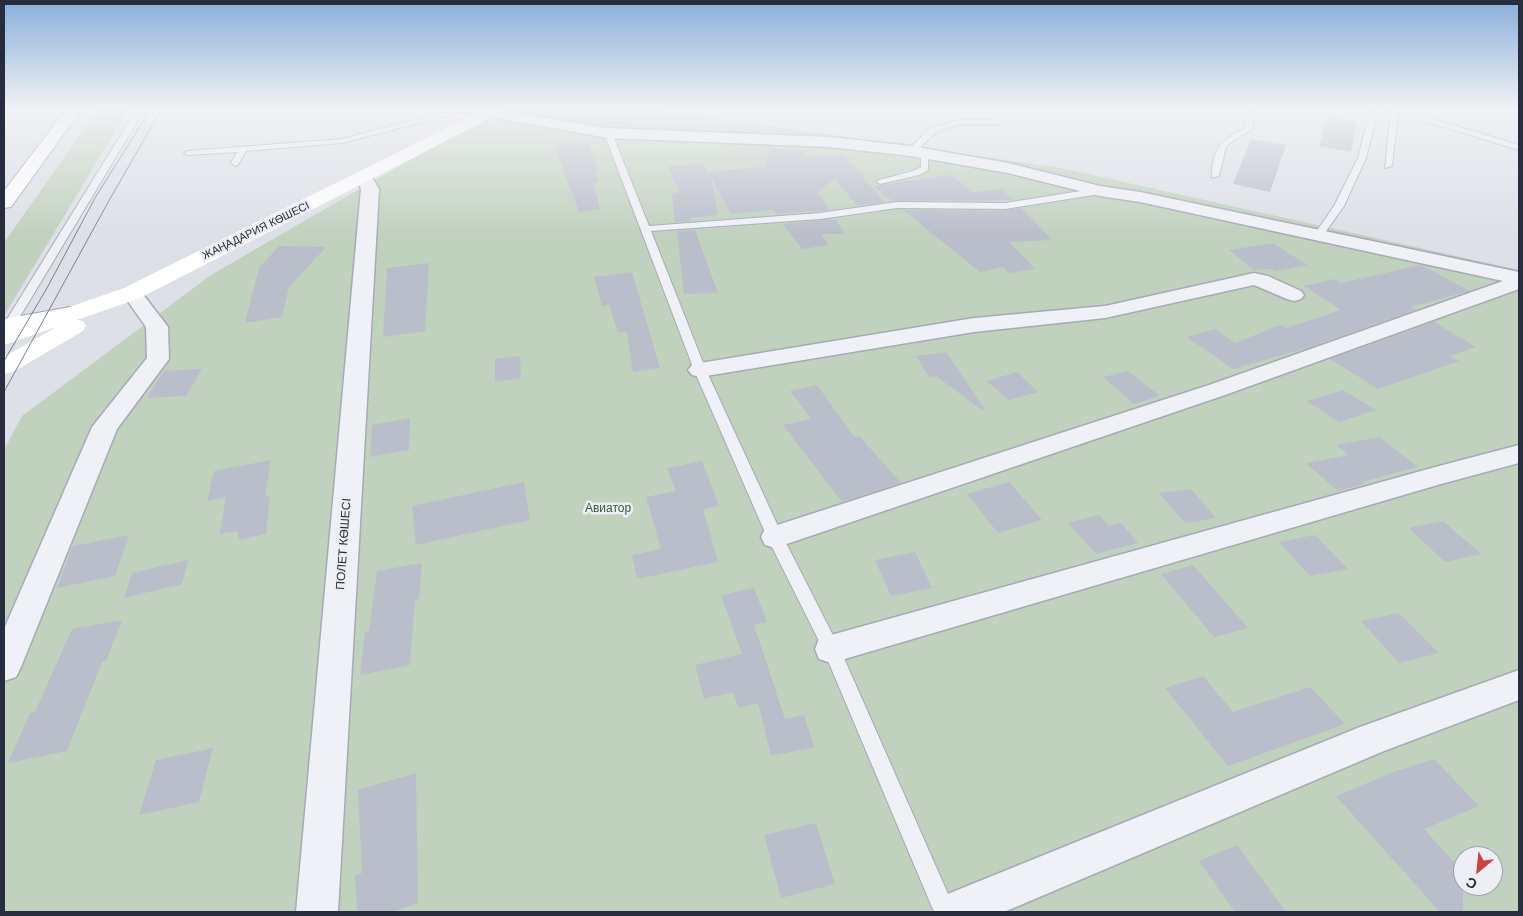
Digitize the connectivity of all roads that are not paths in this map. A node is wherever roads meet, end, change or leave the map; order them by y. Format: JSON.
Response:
{"nodes":[{"id":1,"x":243,"y":149,"type":"edge"},
{"id":2,"x":44,"y":150,"type":"edge"},
{"id":3,"x":116,"y":150,"type":"edge"},
{"id":4,"x":233,"y":150,"type":"edge"},
{"id":5,"x":419,"y":150,"type":"edge"},
{"id":6,"x":614,"y":150,"type":"edge"},
{"id":7,"x":898,"y":150,"type":"edge"},
{"id":8,"x":1220,"y":150,"type":"edge"},
{"id":9,"x":1364,"y":150,"type":"edge"},
{"id":10,"x":1390,"y":150,"type":"edge"},
{"id":11,"x":918,"y":152,"type":"junction"},
{"id":12,"x":188,"y":153,"type":"dead end"},
{"id":13,"x":235,"y":162,"type":"dead end"},
{"id":14,"x":1388,"y":166,"type":"dead end"},
{"id":15,"x":1215,"y":176,"type":"dead end"},
{"id":16,"x":364,"y":178,"type":"junction"},
{"id":17,"x":880,"y":181,"type":"dead end"},
{"id":18,"x":1100,"y":191,"type":"junction"},
{"id":19,"x":4,"y":203,"type":"edge"},
{"id":20,"x":644,"y":229,"type":"junction"},
{"id":21,"x":1319,"y":235,"type":"junction"},
{"id":22,"x":1519,"y":278,"type":"edge"},
{"id":23,"x":1519,"y":282,"type":"edge"},
{"id":24,"x":132,"y":293,"type":"junction"},
{"id":25,"x":1294,"y":295,"type":"dead end"},
{"id":26,"x":6,"y":330,"type":"edge"},
{"id":27,"x":4,"y":367,"type":"edge"},
{"id":28,"x":700,"y":370,"type":"junction"},
{"id":29,"x":1519,"y":454,"type":"edge"},
{"id":30,"x":775,"y":537,"type":"junction"},
{"id":31,"x":831,"y":649,"type":"junction"},
{"id":32,"x":4,"y":667,"type":"edge"},
{"id":33,"x":1519,"y":685,"type":"edge"},
{"id":34,"x":318,"y":912,"type":"edge"},
{"id":35,"x":945,"y":912,"type":"edge"},
{"id":36,"x":955,"y":912,"type":"edge"}],
"edges":[{"from":1,"to":13,"type":"lane"},
{"from":2,"to":19,"type":"street"},
{"from":3,"to":26,"type":"lane"},
{"from":4,"to":12,"type":"lane"},
{"from":5,"to":16,"type":"street","name":"ЖАҢАДАРИЯ КӨШЕСІ"},
{"from":6,"to":20,"type":"lane"},
{"from":7,"to":11,"type":"street"},
{"from":8,"to":15,"type":"lane"},
{"from":9,"to":21,"type":"lane"},
{"from":10,"to":14,"type":"lane"},
{"from":11,"to":17,"type":"lane"},
{"from":11,"to":18,"type":"street"},
{"from":16,"to":24,"type":"street","name":"ЖАҢАДАРИЯ КӨШЕСІ"},
{"from":16,"to":34,"type":"street","name":"ПОЛЕТ КӨШЕСІ"},
{"from":18,"to":20,"type":"lane"},
{"from":18,"to":21,"type":"street"},
{"from":20,"to":28,"type":"lane"},
{"from":21,"to":22,"type":"street"},
{"from":23,"to":30,"type":"street"},
{"from":24,"to":26,"type":"street","name":"ЖАҢАДАРИЯ КӨШЕСІ"},
{"from":24,"to":27,"type":"street"},
{"from":24,"to":32,"type":"street"},
{"from":25,"to":28,"type":"street"},
{"from":28,"to":30,"type":"lane"},
{"from":29,"to":31,"type":"street"},
{"from":30,"to":31,"type":"lane"},
{"from":31,"to":35,"type":"lane"},
{"from":33,"to":36,"type":"street"}]}
